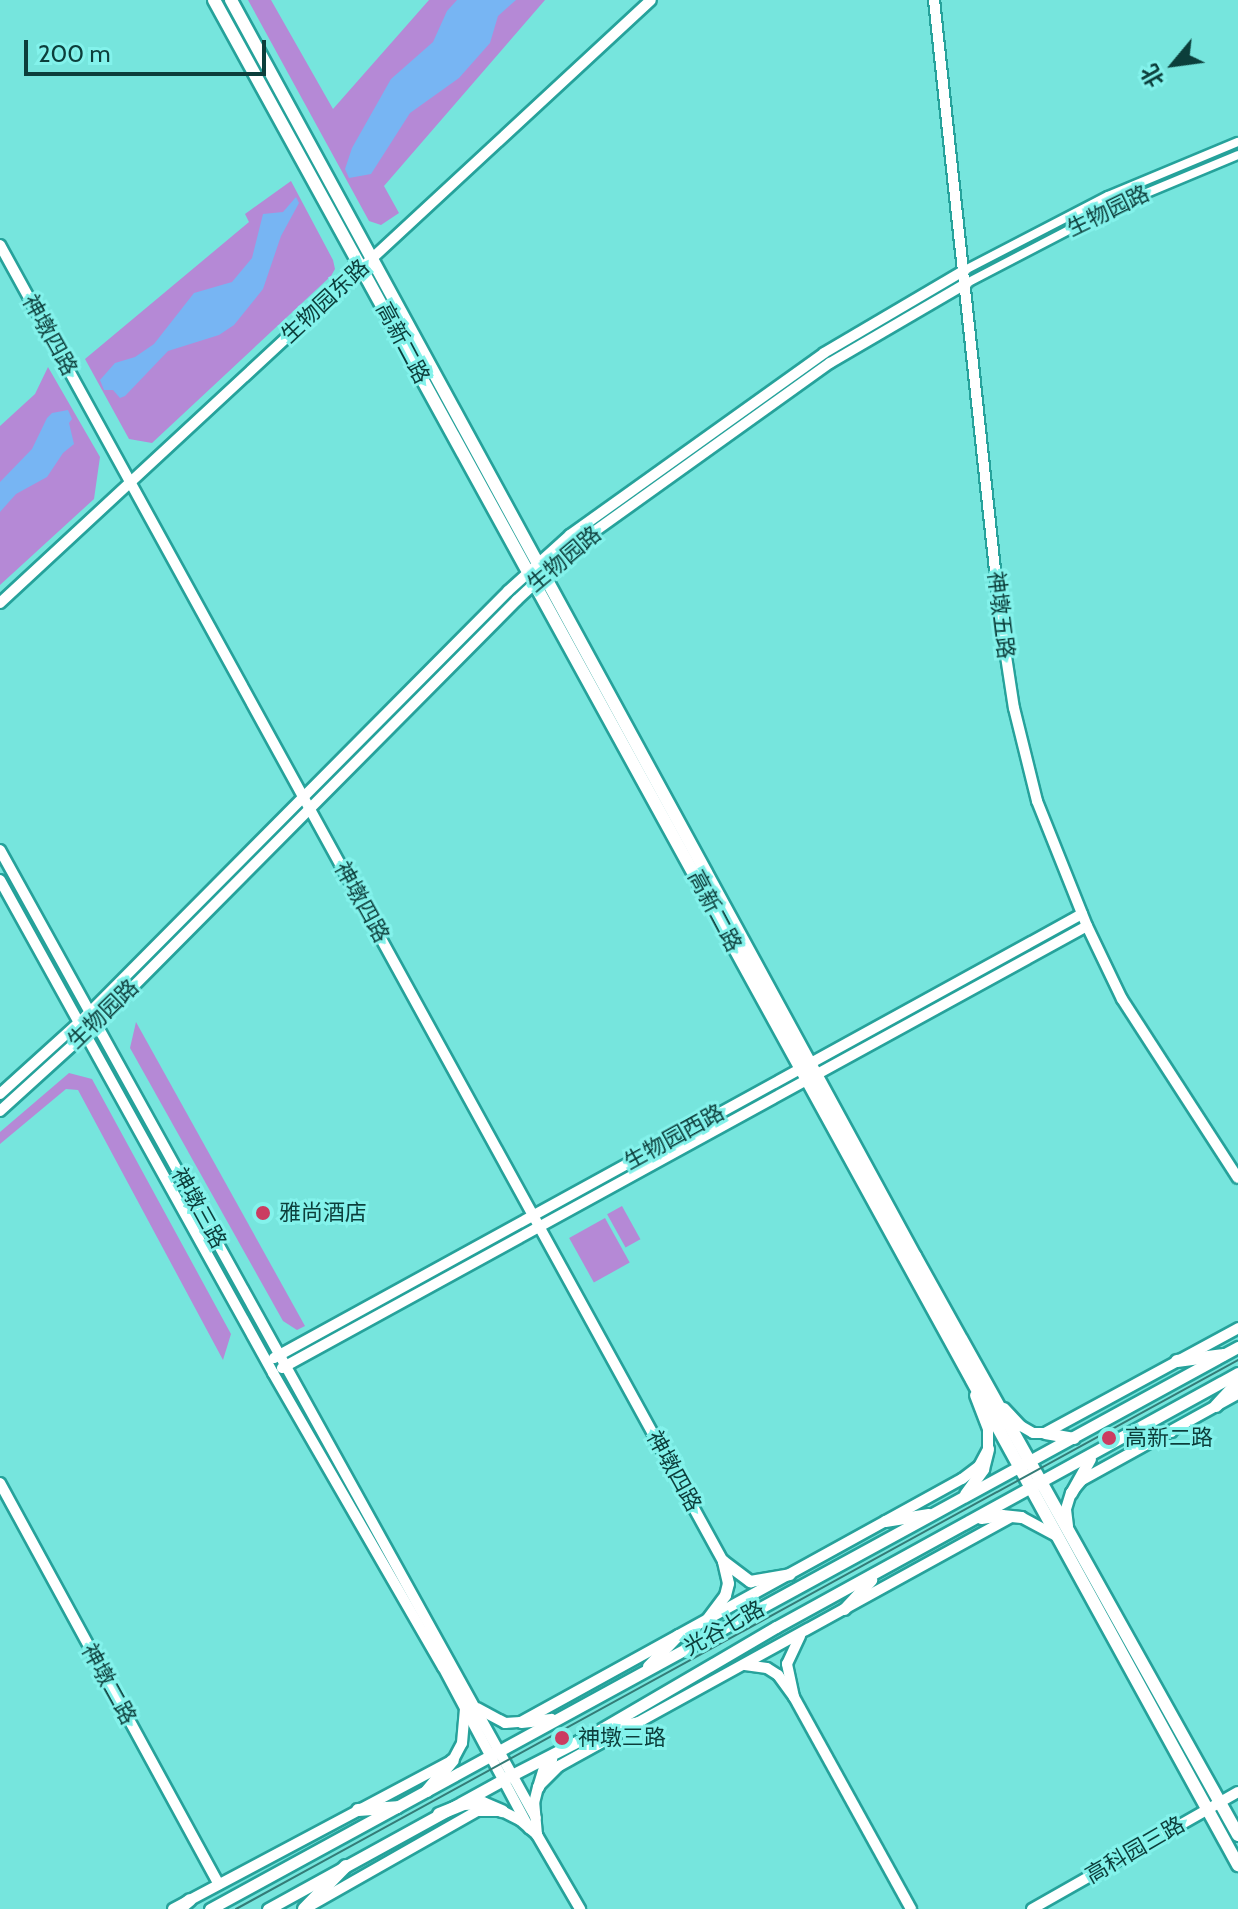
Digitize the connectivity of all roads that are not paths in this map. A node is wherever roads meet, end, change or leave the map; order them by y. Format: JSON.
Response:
{"nodes":[{"id":1,"x":214,"y":0,"type":"edge"},
{"id":2,"x":231,"y":0,"type":"edge"},
{"id":3,"x":651,"y":0,"type":"edge"},
{"id":4,"x":934,"y":0,"type":"edge"},
{"id":5,"x":1238,"y":142,"type":"edge"},
{"id":6,"x":1238,"y":155,"type":"edge"},
{"id":7,"x":0,"y":245,"type":"edge"},
{"id":8,"x":371,"y":258,"type":"junction"},
{"id":9,"x":361,"y":268,"type":"junction"},
{"id":10,"x":965,"y":270,"type":"junction"},
{"id":11,"x":967,"y":283,"type":"junction"},
{"id":12,"x":131,"y":483,"type":"junction"},
{"id":13,"x":542,"y":570,"type":"junction"},
{"id":14,"x":531,"y":579,"type":"junction"},
{"id":15,"x":0,"y":603,"type":"edge"},
{"id":16,"x":304,"y":797,"type":"junction"},
{"id":17,"x":310,"y":807,"type":"junction"},
{"id":18,"x":0,"y":850,"type":"edge"},
{"id":19,"x":0,"y":880,"type":"edge"},
{"id":20,"x":1082,"y":914,"type":"junction"},
{"id":21,"x":1087,"y":926,"type":"junction"},
{"id":22,"x":91,"y":1011,"type":"junction"},
{"id":23,"x":80,"y":1021,"type":"junction"},
{"id":24,"x":97,"y":1023,"type":"junction"},
{"id":25,"x":86,"y":1032,"type":"junction"},
{"id":26,"x":809,"y":1070,"type":"junction"},
{"id":27,"x":0,"y":1094,"type":"edge"},
{"id":28,"x":0,"y":1111,"type":"edge"},
{"id":29,"x":1238,"y":1178,"type":"edge"},
{"id":30,"x":533,"y":1213,"type":"junction"},
{"id":31,"x":540,"y":1225,"type":"junction"},
{"id":32,"x":1238,"y":1328,"type":"edge"},
{"id":33,"x":1238,"y":1347,"type":"edge"},
{"id":34,"x":959,"y":1352,"type":"junction"},
{"id":35,"x":279,"y":1355,"type":"junction"},
{"id":36,"x":1223,"y":1355,"type":"junction"},
{"id":37,"x":267,"y":1361,"type":"junction"},
{"id":38,"x":1177,"y":1361,"type":"junction"},
{"id":39,"x":286,"y":1366,"type":"junction"},
{"id":40,"x":273,"y":1373,"type":"junction"},
{"id":41,"x":1238,"y":1373,"type":"edge"},
{"id":42,"x":1238,"y":1382,"type":"edge"},
{"id":43,"x":992,"y":1391,"type":"junction"},
{"id":44,"x":1238,"y":1394,"type":"edge"},
{"id":45,"x":1216,"y":1406,"type":"junction"},
{"id":46,"x":1171,"y":1431,"type":"junction"},
{"id":47,"x":1045,"y":1433,"type":"junction"},
{"id":48,"x":1125,"y":1436,"type":"junction"},
{"id":49,"x":1075,"y":1438,"type":"junction"},
{"id":50,"x":988,"y":1449,"type":"junction"},
{"id":51,"x":1098,"y":1451,"type":"junction"},
{"id":52,"x":1025,"y":1464,"type":"junction"},
{"id":53,"x":0,"y":1483,"type":"edge"},
{"id":54,"x":1036,"y":1484,"type":"junction"},
{"id":55,"x":1071,"y":1493,"type":"junction"},
{"id":56,"x":959,"y":1500,"type":"junction"},
{"id":57,"x":937,"y":1512,"type":"junction"},
{"id":58,"x":1021,"y":1517,"type":"junction"},
{"id":59,"x":885,"y":1521,"type":"junction"},
{"id":60,"x":969,"y":1522,"type":"junction"},
{"id":61,"x":1068,"y":1528,"type":"junction"},
{"id":62,"x":1058,"y":1537,"type":"junction"},
{"id":63,"x":723,"y":1561,"type":"junction"},
{"id":64,"x":789,"y":1574,"type":"junction"},
{"id":65,"x":878,"y":1574,"type":"junction"},
{"id":66,"x":844,"y":1609,"type":"junction"},
{"id":67,"x":707,"y":1619,"type":"junction"},
{"id":68,"x":803,"y":1632,"type":"junction"},
{"id":69,"x":678,"y":1635,"type":"junction"},
{"id":70,"x":743,"y":1665,"type":"junction"},
{"id":71,"x":640,"y":1675,"type":"junction"},
{"id":72,"x":794,"y":1697,"type":"junction"},
{"id":73,"x":470,"y":1707,"type":"junction"},
{"id":74,"x":567,"y":1715,"type":"junction"},
{"id":75,"x":521,"y":1722,"type":"junction"},
{"id":76,"x":639,"y":1722,"type":"junction"},
{"id":77,"x":598,"y":1731,"type":"junction"},
{"id":78,"x":556,"y":1753,"type":"junction"},
{"id":79,"x":495,"y":1754,"type":"junction"},
{"id":80,"x":453,"y":1760,"type":"junction"},
{"id":81,"x":508,"y":1777,"type":"junction"},
{"id":82,"x":538,"y":1787,"type":"junction"},
{"id":83,"x":427,"y":1791,"type":"junction"},
{"id":84,"x":1238,"y":1792,"type":"edge"},
{"id":85,"x":1220,"y":1802,"type":"junction"},
{"id":86,"x":397,"y":1807,"type":"junction"},
{"id":87,"x":1207,"y":1809,"type":"junction"},
{"id":88,"x":358,"y":1810,"type":"junction"},
{"id":89,"x":502,"y":1811,"type":"junction"},
{"id":90,"x":439,"y":1814,"type":"junction"},
{"id":91,"x":534,"y":1827,"type":"junction"},
{"id":92,"x":1238,"y":1835,"type":"edge"},
{"id":93,"x":1238,"y":1865,"type":"edge"},
{"id":94,"x":346,"y":1866,"type":"junction"},
{"id":95,"x":219,"y":1884,"type":"junction"},
{"id":96,"x":184,"y":1904,"type":"edge"},
{"id":97,"x":173,"y":1909,"type":"edge"},
{"id":98,"x":210,"y":1909,"type":"edge"},
{"id":99,"x":268,"y":1909,"type":"edge"},
{"id":100,"x":304,"y":1909,"type":"edge"},
{"id":101,"x":580,"y":1909,"type":"edge"},
{"id":102,"x":911,"y":1909,"type":"edge"},
{"id":103,"x":1032,"y":1909,"type":"edge"}],
"edges":[{"from":1,"to":9,"type":"main road","name":"高新二路"},
{"from":2,"to":8,"type":"main road","name":"高新二路"},
{"from":3,"to":8,"type":"street","name":"生物园东路"},
{"from":4,"to":10,"type":"street","name":"神墩五路"},
{"from":5,"to":10,"type":"street","name":"生物园路"},
{"from":6,"to":11,"type":"street","name":"生物园路"},
{"from":7,"to":12,"type":"street","name":"神墩四路"},
{"from":8,"to":9,"type":"street","name":"生物园东路"},
{"from":8,"to":13,"type":"main road","name":"高新二路"},
{"from":9,"to":12,"type":"street","name":"生物园东路"},
{"from":9,"to":14,"type":"main road","name":"高新二路"},
{"from":10,"to":11,"type":"street","name":"神墩五路"},
{"from":10,"to":13,"type":"street","name":"生物园路"},
{"from":11,"to":13,"type":"street","name":"生物园路"},
{"from":11,"to":20,"type":"street","name":"神墩五路"},
{"from":12,"to":15,"type":"street","name":"生物园东路"},
{"from":12,"to":16,"type":"street","name":"神墩四路"},
{"from":13,"to":14,"type":"street","name":"生物园路"},
{"from":13,"to":26,"type":"main road","name":"高新二路"},
{"from":14,"to":16,"type":"street","name":"生物园路"},
{"from":14,"to":17,"type":"street","name":"生物园路"},
{"from":14,"to":26,"type":"main road","name":"高新二路"},
{"from":16,"to":17,"type":"street","name":"神墩四路"},
{"from":16,"to":22,"type":"street","name":"生物园路"},
{"from":17,"to":24,"type":"street","name":"生物园路"},
{"from":17,"to":30,"type":"street","name":"神墩四路"},
{"from":18,"to":22,"type":"street","name":"神墩三路"},
{"from":19,"to":23,"type":"street","name":"神墩三路"},
{"from":20,"to":21,"type":"street","name":"神墩五路"},
{"from":20,"to":26,"type":"street","name":"生物园西路"},
{"from":21,"to":26,"type":"street","name":"生物园西路"},
{"from":21,"to":29,"type":"street","name":"神墩五路"},
{"from":22,"to":23,"type":"street","name":"生物园路"},
{"from":22,"to":24,"type":"street","name":"神墩三路"},
{"from":23,"to":25,"type":"street","name":"神墩三路"},
{"from":23,"to":27,"type":"street","name":"生物园路"},
{"from":24,"to":25,"type":"street","name":"生物园路"},
{"from":24,"to":35,"type":"street","name":"神墩三路"},
{"from":25,"to":28,"type":"street","name":"生物园路"},
{"from":25,"to":37,"type":"street","name":"神墩三路"},
{"from":26,"to":30,"type":"street","name":"生物园西路"},
{"from":26,"to":31,"type":"street","name":"生物园西路"},
{"from":26,"to":34,"type":"main road","name":"高新二路"},
{"from":26,"to":43,"type":"main road","name":"高新二路"},
{"from":30,"to":31,"type":"street","name":"神墩四路"},
{"from":30,"to":35,"type":"street","name":"生物园西路"},
{"from":31,"to":39,"type":"street","name":"生物园西路"},
{"from":31,"to":63,"type":"street","name":"神墩四路"},
{"from":32,"to":38,"type":"street"},
{"from":33,"to":36,"type":"main road","name":"光谷七路"},
{"from":34,"to":50,"type":"street"},
{"from":34,"to":52,"type":"main road","name":"高新二路"},
{"from":35,"to":37,"type":"street","name":"生物园西路"},
{"from":35,"to":39,"type":"street","name":"神墩三路"},
{"from":36,"to":38,"type":"main road"},
{"from":36,"to":49,"type":"main road","name":"光谷七路"},
{"from":37,"to":40,"type":"street","name":"神墩三路"},
{"from":38,"to":47,"type":"street"},
{"from":39,"to":40,"type":"street","name":"生物园西路"},
{"from":39,"to":73,"type":"street","name":"神墩三路"},
{"from":40,"to":73,"type":"street","name":"神墩三路"},
{"from":41,"to":48,"type":"main road","name":"光谷七路"},
{"from":42,"to":45,"type":"main road"},
{"from":43,"to":47,"type":"street"},
{"from":43,"to":52,"type":"main road","name":"高新二路"},
{"from":44,"to":45,"type":"street"},
{"from":45,"to":46,"type":"street"},
{"from":46,"to":48,"type":"main road"},
{"from":46,"to":55,"type":"street"},
{"from":47,"to":49,"type":"main road"},
{"from":48,"to":51,"type":"main road","name":"光谷七路"},
{"from":49,"to":52,"type":"main road","name":"光谷七路"},
{"from":50,"to":56,"type":"main road"},
{"from":50,"to":59,"type":"street"},
{"from":51,"to":54,"type":"main road","name":"光谷七路"},
{"from":51,"to":55,"type":"main road"},
{"from":52,"to":54,"type":"main road","name":"高新二路"},
{"from":52,"to":56,"type":"main road","name":"光谷七路"},
{"from":53,"to":95,"type":"street","name":"神墩二路"},
{"from":54,"to":60,"type":"main road","name":"光谷七路"},
{"from":54,"to":61,"type":"main road","name":"高新二路"},
{"from":54,"to":62,"type":"main road","name":"高新二路"},
{"from":55,"to":61,"type":"street"},
{"from":56,"to":57,"type":"main road","name":"光谷七路"},
{"from":57,"to":59,"type":"main road"},
{"from":57,"to":71,"type":"main road","name":"光谷七路"},
{"from":58,"to":60,"type":"main road"},
{"from":58,"to":62,"type":"street"},
{"from":58,"to":66,"type":"street"},
{"from":59,"to":64,"type":"street"},
{"from":60,"to":65,"type":"main road","name":"光谷七路"},
{"from":61,"to":85,"type":"main road","name":"高新二路"},
{"from":62,"to":87,"type":"main road","name":"高新二路"},
{"from":63,"to":64,"type":"main road"},
{"from":63,"to":67,"type":"main road"},
{"from":64,"to":67,"type":"street"},
{"from":65,"to":66,"type":"main road"},
{"from":65,"to":77,"type":"main road","name":"光谷七路"},
{"from":66,"to":68,"type":"street"},
{"from":67,"to":69,"type":"street"},
{"from":68,"to":70,"type":"street"},
{"from":68,"to":72,"type":"street"},
{"from":69,"to":71,"type":"main road"},
{"from":69,"to":75,"type":"street"},
{"from":70,"to":72,"type":"street"},
{"from":70,"to":76,"type":"street"},
{"from":71,"to":74,"type":"main road","name":"光谷七路"},
{"from":72,"to":102,"type":"street"},
{"from":73,"to":75,"type":"street"},
{"from":73,"to":79,"type":"street","name":"神墩三路"},
{"from":73,"to":80,"type":"street"},
{"from":74,"to":75,"type":"main road"},
{"from":74,"to":79,"type":"main road","name":"光谷七路"},
{"from":76,"to":77,"type":"main road"},
{"from":76,"to":82,"type":"street"},
{"from":77,"to":78,"type":"main road","name":"光谷七路"},
{"from":78,"to":81,"type":"main road","name":"光谷七路"},
{"from":78,"to":82,"type":"main road"},
{"from":79,"to":81,"type":"street","name":"神墩三路"},
{"from":79,"to":83,"type":"main road","name":"光谷七路"},
{"from":80,"to":83,"type":"main road"},
{"from":80,"to":88,"type":"street"},
{"from":81,"to":90,"type":"main road","name":"光谷七路"},
{"from":81,"to":91,"type":"street","name":"神墩三路"},
{"from":82,"to":91,"type":"street"},
{"from":83,"to":86,"type":"main road","name":"光谷七路"},
{"from":84,"to":85,"type":"street","name":"高科园三路"},
{"from":85,"to":87,"type":"street","name":"高科园三路"},
{"from":85,"to":92,"type":"main road","name":"高新二路"},
{"from":86,"to":88,"type":"main road"},
{"from":86,"to":98,"type":"main road","name":"光谷七路"},
{"from":87,"to":93,"type":"main road","name":"高新二路"},
{"from":87,"to":103,"type":"street","name":"高科园三路"},
{"from":88,"to":95,"type":"street"},
{"from":89,"to":90,"type":"main road"},
{"from":89,"to":91,"type":"street"},
{"from":89,"to":100,"type":"street"},
{"from":90,"to":94,"type":"main road","name":"光谷七路"},
{"from":91,"to":101,"type":"street","name":"神墩三路"},
{"from":94,"to":99,"type":"main road","name":"光谷七路"},
{"from":94,"to":100,"type":"main road"},
{"from":95,"to":96,"type":"street"},
{"from":96,"to":97,"type":"street"}]}
